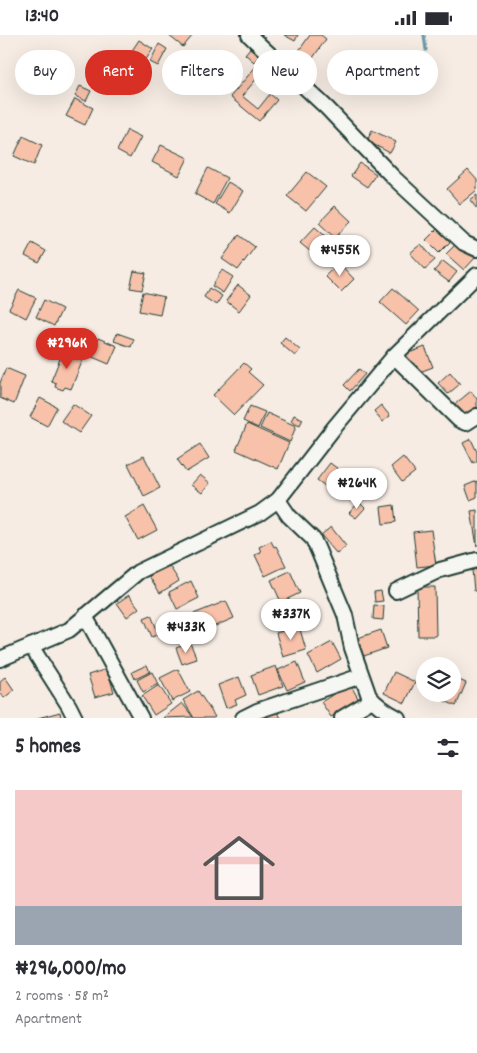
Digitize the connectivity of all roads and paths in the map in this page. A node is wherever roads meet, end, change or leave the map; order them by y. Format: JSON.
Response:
{"nodes":[{"id":1,"x":249,"y":35,"type":"edge"},
{"id":2,"x":477,"y":249,"type":"edge"},
{"id":3,"x":477,"y":275,"type":"edge"},
{"id":4,"x":394,"y":356,"type":"junction"},
{"id":5,"x":477,"y":417,"type":"edge"},
{"id":6,"x":278,"y":500,"type":"junction"},
{"id":7,"x":477,"y":560,"type":"edge"},
{"id":8,"x":396,"y":591,"type":"dead end"},
{"id":9,"x":85,"y":616,"type":"junction"},
{"id":10,"x":31,"y":646,"type":"junction"},
{"id":11,"x":0,"y":659,"type":"edge"},
{"id":12,"x":361,"y":676,"type":"junction"},
{"id":13,"x":372,"y":700,"type":"junction"},
{"id":14,"x":75,"y":718,"type":"edge"},
{"id":15,"x":141,"y":718,"type":"edge"},
{"id":16,"x":243,"y":718,"type":"edge"},
{"id":17,"x":342,"y":718,"type":"edge"},
{"id":18,"x":398,"y":718,"type":"edge"}],
"edges":[{"from":1,"to":2,"type":"street"},
{"from":3,"to":4,"type":"street"},
{"from":4,"to":5,"type":"street"},
{"from":4,"to":6,"type":"street"},
{"from":6,"to":9,"type":"street"},
{"from":6,"to":12,"type":"street"},
{"from":7,"to":8,"type":"street"},
{"from":9,"to":10,"type":"street"},
{"from":9,"to":15,"type":"street"},
{"from":10,"to":11,"type":"street"},
{"from":10,"to":14,"type":"street"},
{"from":12,"to":13,"type":"street"},
{"from":12,"to":16,"type":"street"},
{"from":13,"to":17,"type":"street"},
{"from":13,"to":18,"type":"street"}]}
